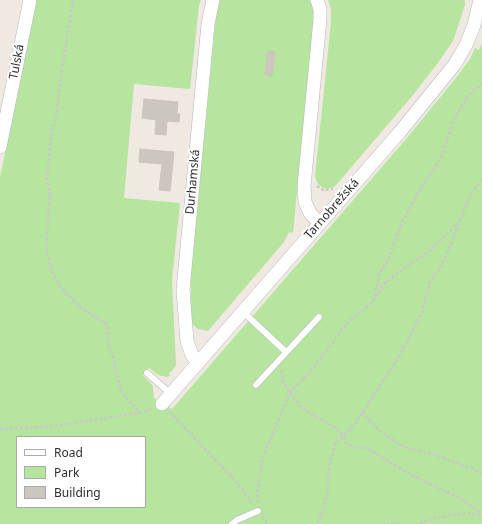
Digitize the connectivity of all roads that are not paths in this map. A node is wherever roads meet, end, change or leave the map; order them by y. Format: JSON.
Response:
{"nodes":[{"id":1,"x":30,"y":0,"type":"edge"},
{"id":2,"x":213,"y":0,"type":"edge"},
{"id":3,"x":317,"y":0,"type":"edge"},
{"id":4,"x":480,"y":0,"type":"edge"},
{"id":5,"x":0,"y":147,"type":"edge"},
{"id":6,"x":319,"y":223,"type":"junction"},
{"id":7,"x":242,"y":311,"type":"junction"},
{"id":8,"x":319,"y":318,"type":"dead end"},
{"id":9,"x":286,"y":352,"type":"junction"},
{"id":10,"x":198,"y":362,"type":"junction"},
{"id":11,"x":148,"y":372,"type":"dead end"},
{"id":12,"x":256,"y":385,"type":"dead end"},
{"id":13,"x":167,"y":399,"type":"joint"},
{"id":14,"x":258,"y":511,"type":"road end"},
{"id":15,"x":232,"y":524,"type":"edge"}],
"edges":[{"from":1,"to":5,"type":"street","name":"Tulská"},
{"from":2,"to":10,"type":"street","name":"Durhamská"},
{"from":3,"to":6,"type":"street"},
{"from":4,"to":6,"type":"street","name":"Tarnobrežská"},
{"from":6,"to":7,"type":"street","name":"Tarnobrežská"},
{"from":7,"to":9,"type":"lane"},
{"from":7,"to":10,"type":"street","name":"Tarnobrežská"},
{"from":8,"to":9,"type":"lane"},
{"from":9,"to":12,"type":"lane"},
{"from":10,"to":13,"type":"street","name":"Tarnobrežská"},
{"from":11,"to":13,"type":"lane"},
{"from":14,"to":15,"type":"lane"}]}
